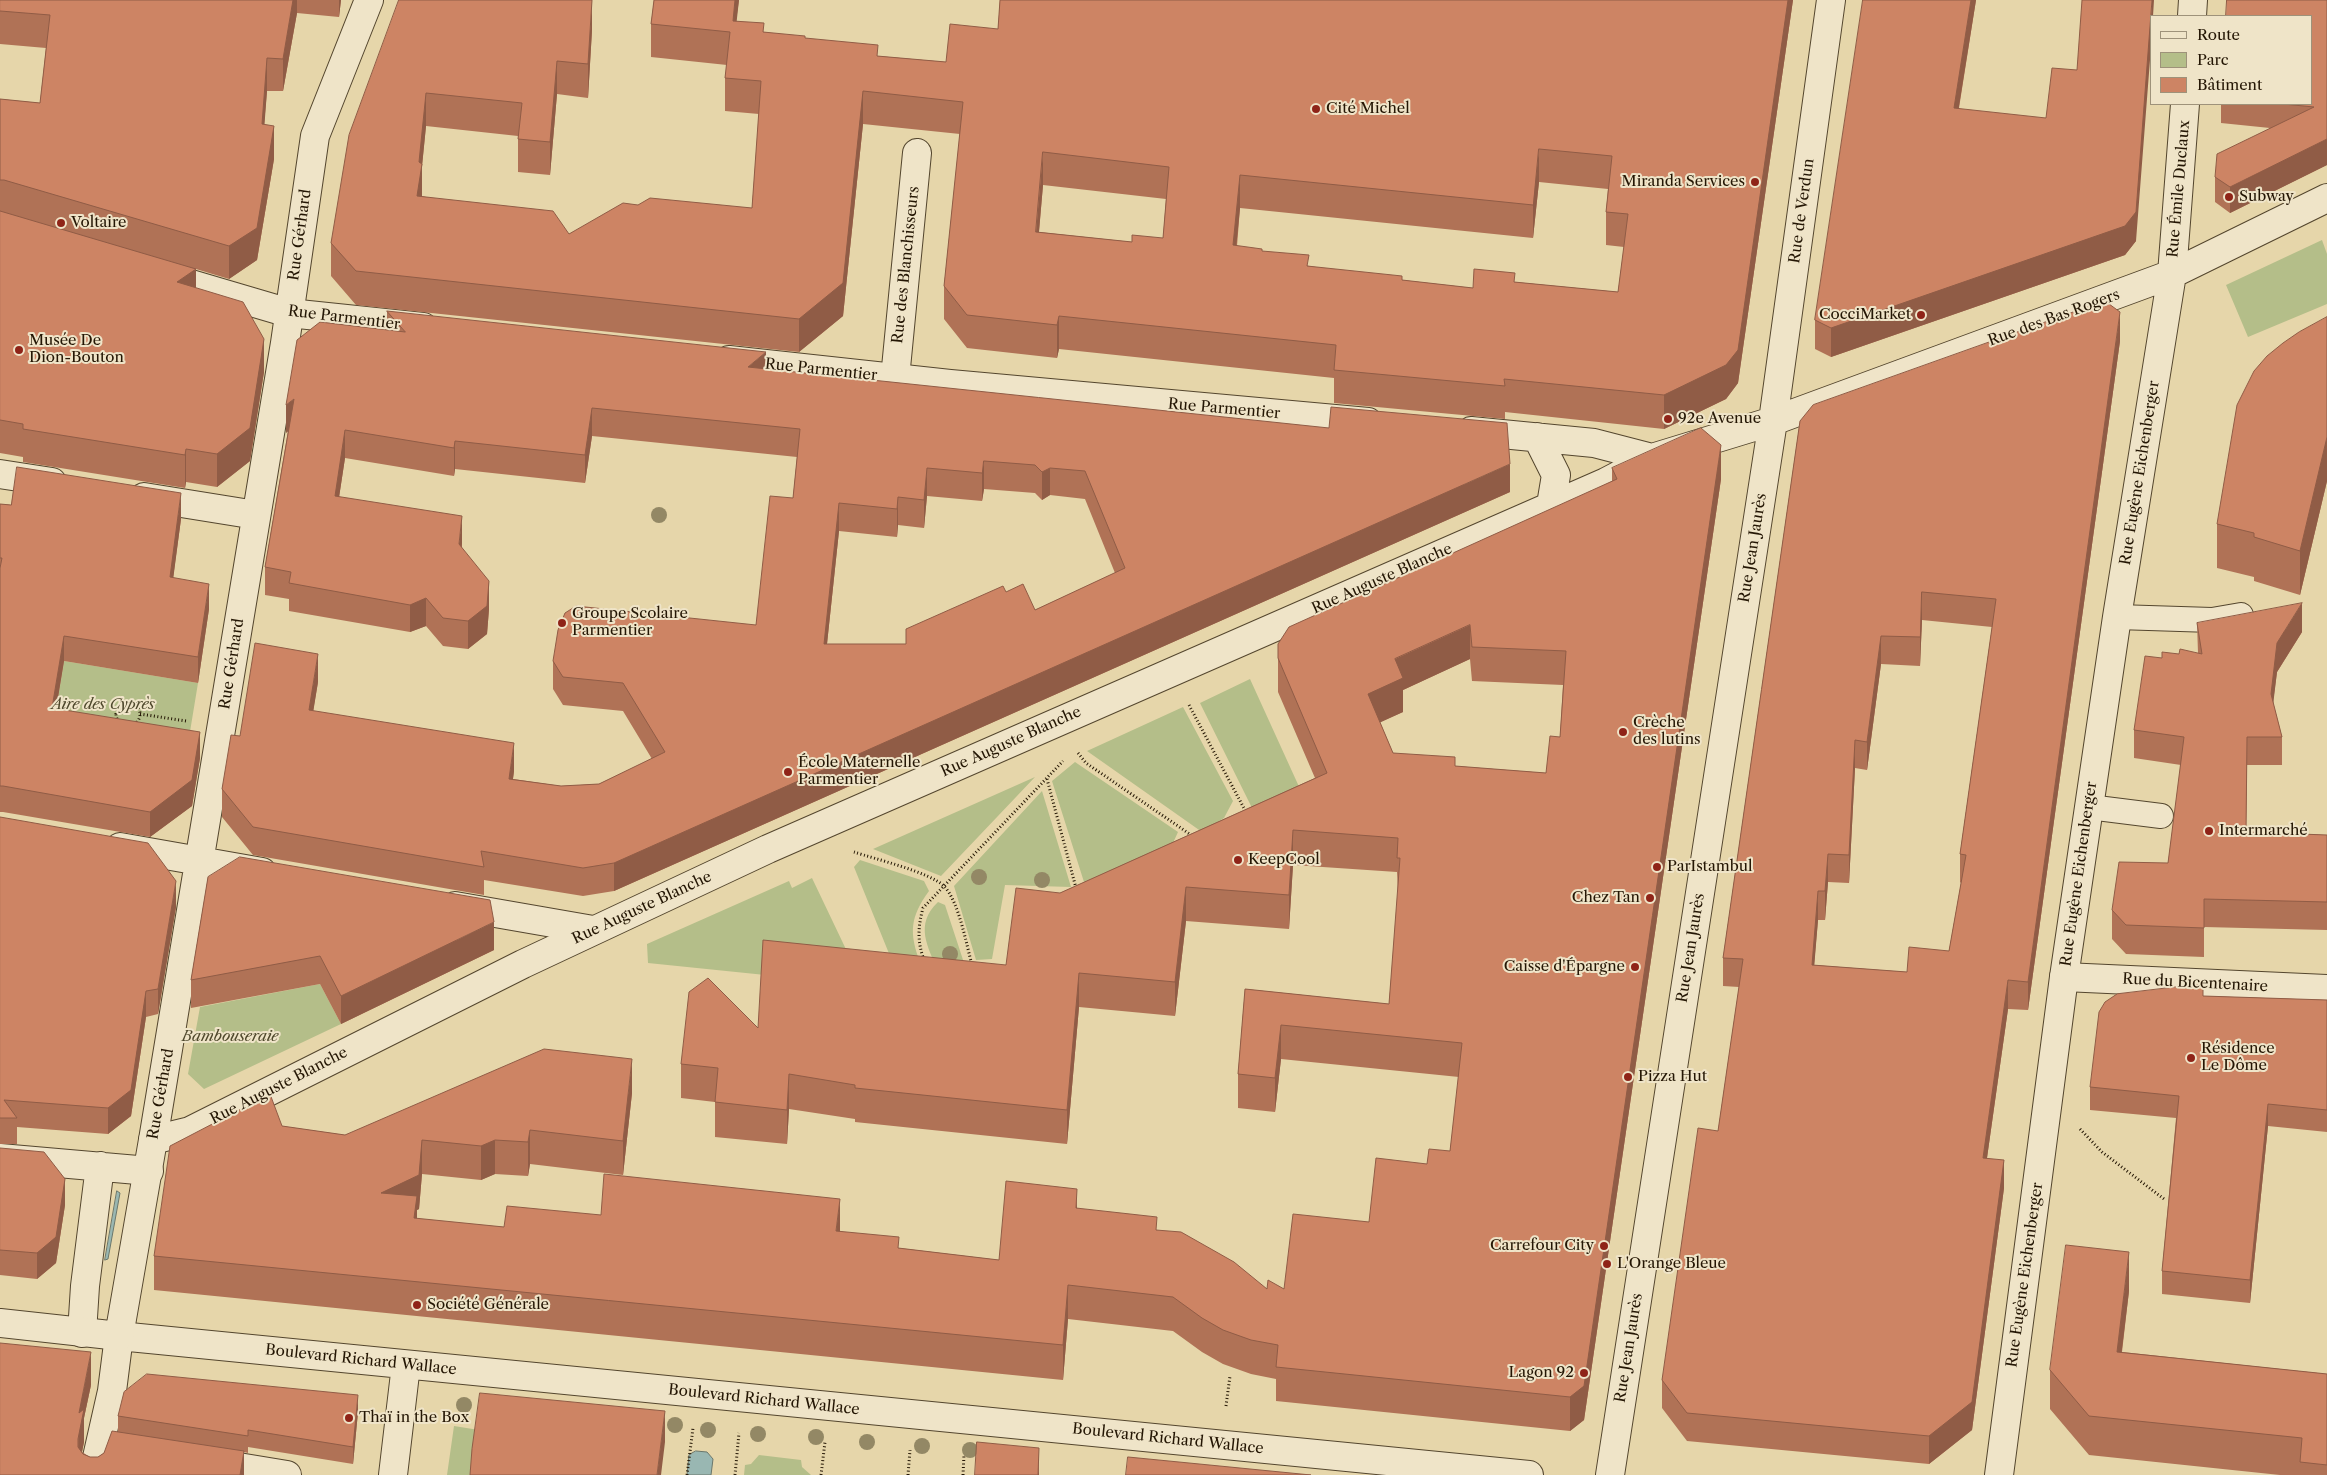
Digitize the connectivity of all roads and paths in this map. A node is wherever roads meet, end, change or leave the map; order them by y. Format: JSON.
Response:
{"nodes":[{"id":1,"x":369,"y":0,"type":"edge"},
{"id":2,"x":1831,"y":0,"type":"edge"},
{"id":3,"x":2193,"y":0,"type":"edge"},
{"id":4,"x":2192,"y":15,"type":"edge"},
{"id":5,"x":2185,"y":105,"type":"edge"},
{"id":6,"x":917,"y":153,"type":"dead end"},
{"id":7,"x":2327,"y":198,"type":"edge"},
{"id":8,"x":139,"y":269,"type":"edge"},
{"id":9,"x":2172,"y":274,"type":"junction"},
{"id":10,"x":289,"y":313,"type":"junction"},
{"id":11,"x":447,"y":329,"type":"edge"},
{"id":12,"x":701,"y":357,"type":"edge"},
{"id":13,"x":895,"y":378,"type":"junction"},
{"id":14,"x":1773,"y":421,"type":"junction"},
{"id":15,"x":1397,"y":424,"type":"edge"},
{"id":16,"x":1447,"y":429,"type":"edge"},
{"id":17,"x":1537,"y":437,"type":"junction"},
{"id":18,"x":1652,"y":458,"type":"junction"},
{"id":19,"x":0,"y":474,"type":"edge"},
{"id":20,"x":76,"y":486,"type":"edge"},
{"id":21,"x":124,"y":494,"type":"edge"},
{"id":22,"x":1551,"y":505,"type":"junction"},
{"id":23,"x":256,"y":515,"type":"junction"},
{"id":24,"x":2266,"y":611,"type":"edge"},
{"id":25,"x":2117,"y":617,"type":"junction"},
{"id":26,"x":1186,"y":700,"type":"dead end"},
{"id":27,"x":140,"y":714,"type":"junction"},
{"id":28,"x":222,"y":726,"type":"junction"},
{"id":29,"x":1074,"y":749,"type":"dead end"},
{"id":30,"x":1069,"y":755,"type":"dead end"},
{"id":31,"x":1046,"y":779,"type":"junction"},
{"id":32,"x":2089,"y":807,"type":"junction"},
{"id":33,"x":1246,"y":813,"type":"edge"},
{"id":34,"x":2161,"y":816,"type":"dead end"},
{"id":35,"x":1201,"y":842,"type":"edge"},
{"id":36,"x":95,"y":843,"type":"edge"},
{"id":37,"x":848,"y":851,"type":"dead end"},
{"id":38,"x":200,"y":861,"type":"junction"},
{"id":39,"x":285,"y":876,"type":"edge"},
{"id":40,"x":943,"y":885,"type":"junction"},
{"id":41,"x":1078,"y":893,"type":"edge"},
{"id":42,"x":429,"y":902,"type":"edge"},
{"id":43,"x":593,"y":930,"type":"junction"},
{"id":44,"x":925,"y":964,"type":"edge"},
{"id":45,"x":974,"y":971,"type":"edge"},
{"id":46,"x":2064,"y":977,"type":"junction"},
{"id":47,"x":2327,"y":989,"type":"edge"},
{"id":48,"x":2076,"y":1125,"type":"dead end"},
{"id":49,"x":153,"y":1140,"type":"junction"},
{"id":50,"x":0,"y":1158,"type":"edge"},
{"id":51,"x":100,"y":1166,"type":"junction"},
{"id":52,"x":149,"y":1171,"type":"junction"},
{"id":53,"x":2164,"y":1199,"type":"dead end"},
{"id":54,"x":0,"y":1323,"type":"edge"},
{"id":55,"x":82,"y":1332,"type":"junction"},
{"id":56,"x":119,"y":1336,"type":"junction"},
{"id":57,"x":406,"y":1365,"type":"junction"},
{"id":58,"x":1230,"y":1376,"type":"dead end"},
{"id":59,"x":697,"y":1393,"type":"junction"},
{"id":60,"x":742,"y":1398,"type":"junction"},
{"id":61,"x":1226,"y":1406,"type":"dead end"},
{"id":62,"x":180,"y":1458,"type":"edge"},
{"id":63,"x":93,"y":1475,"type":"edge"},
{"id":64,"x":288,"y":1475,"type":"edge"},
{"id":65,"x":393,"y":1475,"type":"edge"},
{"id":66,"x":687,"y":1475,"type":"edge"},
{"id":67,"x":735,"y":1475,"type":"edge"},
{"id":68,"x":1529,"y":1475,"type":"edge"},
{"id":69,"x":1610,"y":1475,"type":"edge"},
{"id":70,"x":1999,"y":1475,"type":"edge"}],
"edges":[{"from":1,"to":10,"type":"street","name":"Rue Gérhard"},
{"from":2,"to":14,"type":"street","name":"Rue de Verdun"},
{"from":3,"to":4,"type":"street"},
{"from":5,"to":9,"type":"street","name":"Rue Émile Duclaux"},
{"from":6,"to":13,"type":"street","name":"Rue des Blanchisseurs"},
{"from":7,"to":9,"type":"street","name":"Rue des Bas Rogers"},
{"from":8,"to":10,"type":"street","name":"Rue Parmentier"},
{"from":9,"to":14,"type":"street","name":"Rue des Bas Rogers"},
{"from":9,"to":25,"type":"street","name":"Rue Eugène Eichenberger"},
{"from":10,"to":11,"type":"street","name":"Rue Parmentier"},
{"from":10,"to":23,"type":"street","name":"Rue Gérhard"},
{"from":12,"to":13,"type":"street","name":"Rue Parmentier"},
{"from":13,"to":15,"type":"street","name":"Rue Parmentier"},
{"from":14,"to":18,"type":"street","name":"Rue Auguste Blanche"},
{"from":14,"to":69,"type":"street","name":"Rue Jean Jaurès"},
{"from":16,"to":17,"type":"street"},
{"from":17,"to":18,"type":"street"},
{"from":17,"to":22,"type":"street"},
{"from":18,"to":22,"type":"street","name":"Rue Auguste Blanche"},
{"from":19,"to":20,"type":"street"},
{"from":21,"to":23,"type":"street"},
{"from":22,"to":43,"type":"street","name":"Rue Auguste Blanche"},
{"from":23,"to":28,"type":"street","name":"Rue Gérhard"},
{"from":24,"to":25,"type":"lane"},
{"from":25,"to":32,"type":"street","name":"Rue Eugène Eichenberger"},
{"from":26,"to":33,"type":"path"},
{"from":27,"to":27,"type":"path"},
{"from":27,"to":28,"type":"path"},
{"from":28,"to":38,"type":"street","name":"Rue Gérhard"},
{"from":29,"to":35,"type":"path"},
{"from":30,"to":31,"type":"path"},
{"from":31,"to":40,"type":"path"},
{"from":31,"to":41,"type":"path"},
{"from":32,"to":34,"type":"lane"},
{"from":32,"to":46,"type":"street","name":"Rue Eugène Eichenberger"},
{"from":36,"to":38,"type":"street"},
{"from":37,"to":40,"type":"path"},
{"from":38,"to":39,"type":"street"},
{"from":38,"to":49,"type":"street","name":"Rue Gérhard"},
{"from":40,"to":44,"type":"path"},
{"from":40,"to":45,"type":"path"},
{"from":42,"to":43,"type":"street"},
{"from":43,"to":49,"type":"street","name":"Rue Auguste Blanche"},
{"from":46,"to":47,"type":"street","name":"Rue du Bicentenaire"},
{"from":46,"to":70,"type":"street","name":"Rue Eugène Eichenberger"},
{"from":48,"to":53,"type":"path"},
{"from":49,"to":52,"type":"street","name":"Rue Gérhard"},
{"from":50,"to":51,"type":"street"},
{"from":51,"to":52,"type":"street"},
{"from":51,"to":55,"type":"street"},
{"from":52,"to":56,"type":"street","name":"Rue Gérhard"},
{"from":54,"to":55,"type":"street","name":"Boulevard Richard Wallace"},
{"from":55,"to":56,"type":"street","name":"Boulevard Richard Wallace"},
{"from":56,"to":57,"type":"street","name":"Boulevard Richard Wallace"},
{"from":56,"to":63,"type":"street","name":"Rue Gérhard"},
{"from":57,"to":59,"type":"street","name":"Boulevard Richard Wallace"},
{"from":57,"to":65,"type":"street"},
{"from":58,"to":61,"type":"path"},
{"from":59,"to":60,"type":"street","name":"Boulevard Richard Wallace"},
{"from":59,"to":66,"type":"path"},
{"from":60,"to":67,"type":"path"},
{"from":60,"to":68,"type":"street","name":"Boulevard Richard Wallace"},
{"from":62,"to":64,"type":"street"}]}
